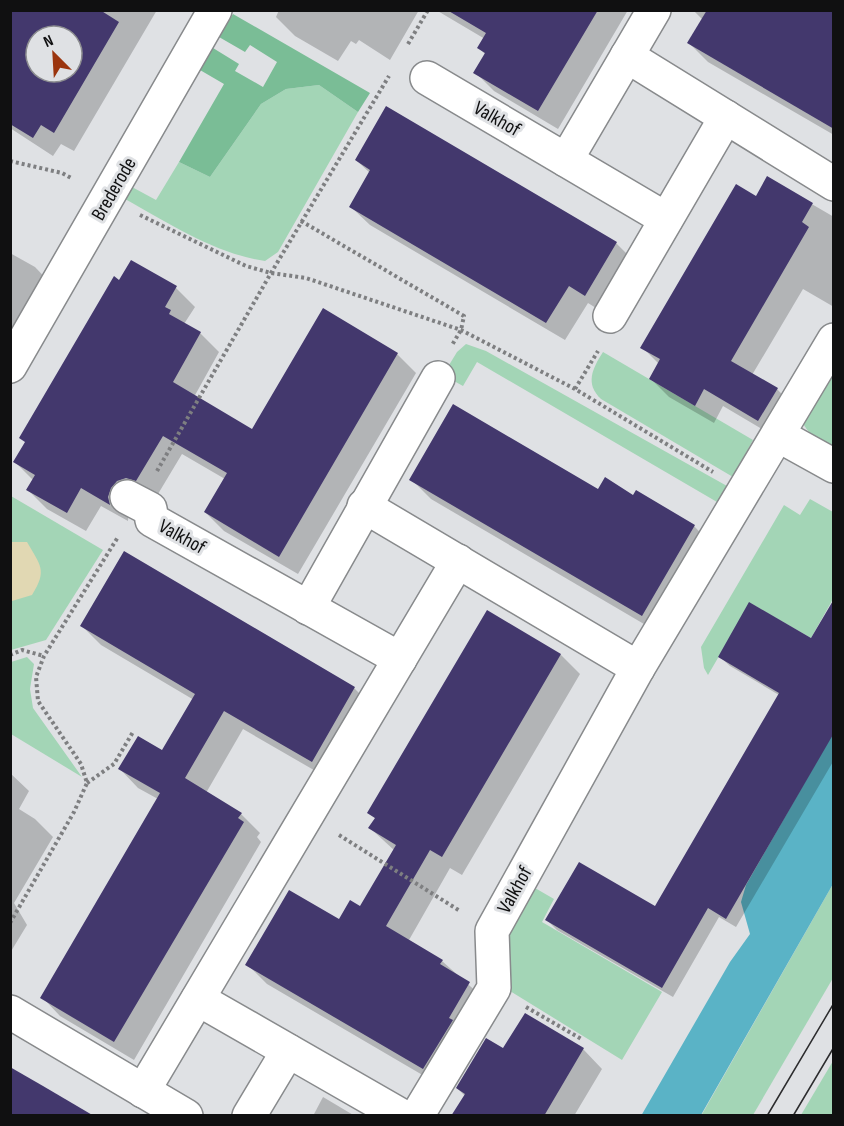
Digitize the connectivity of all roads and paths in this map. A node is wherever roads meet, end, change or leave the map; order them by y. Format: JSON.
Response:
{"nodes":[{"id":1,"x":215,"y":10,"type":"edge"},
{"id":2,"x":428,"y":10,"type":"edge"},
{"id":3,"x":654,"y":10,"type":"edge"},
{"id":4,"x":403,"y":53,"type":"dead end"},
{"id":5,"x":627,"y":56,"type":"junction"},
{"id":6,"x":391,"y":73,"type":"dead end"},
{"id":7,"x":428,"y":78,"type":"dead end"},
{"id":8,"x":726,"y":117,"type":"junction"},
{"id":9,"x":566,"y":160,"type":"junction"},
{"id":10,"x":10,"y":161,"type":"edge"},
{"id":11,"x":834,"y":184,"type":"edge"},
{"id":12,"x":108,"y":200,"type":"junction"},
{"id":13,"x":666,"y":219,"type":"junction"},
{"id":14,"x":302,"y":221,"type":"junction"},
{"id":15,"x":271,"y":273,"type":"junction"},
{"id":16,"x":610,"y":315,"type":"dead end"},
{"id":17,"x":461,"y":330,"type":"junction"},
{"id":18,"x":834,"y":340,"type":"edge"},
{"id":19,"x":10,"y":366,"type":"edge"},
{"id":20,"x":438,"y":378,"type":"dead end"},
{"id":21,"x":778,"y":435,"type":"junction"},
{"id":22,"x":834,"y":466,"type":"edge"},
{"id":23,"x":744,"y":491,"type":"junction"},
{"id":24,"x":133,"y":500,"type":"junction"},
{"id":25,"x":364,"y":506,"type":"junction"},
{"id":26,"x":458,"y":561,"type":"junction"},
{"id":27,"x":308,"y":608,"type":"junction"},
{"id":28,"x":10,"y":655,"type":"edge"},
{"id":29,"x":44,"y":656,"type":"junction"},
{"id":30,"x":400,"y":659,"type":"junction"},
{"id":31,"x":638,"y":669,"type":"junction"},
{"id":32,"x":133,"y":732,"type":"dead end"},
{"id":33,"x":87,"y":783,"type":"junction"},
{"id":34,"x":308,"y":816,"type":"junction"},
{"id":35,"x":10,"y":923,"type":"edge"},
{"id":36,"x":492,"y":931,"type":"junction"},
{"id":37,"x":494,"y":988,"type":"junction"},
{"id":38,"x":198,"y":999,"type":"junction"},
{"id":39,"x":10,"y":1012,"type":"edge"},
{"id":40,"x":583,"y":1040,"type":"dead end"},
{"id":41,"x":288,"y":1051,"type":"junction"},
{"id":42,"x":143,"y":1091,"type":"junction"},
{"id":43,"x":186,"y":1116,"type":"edge"},
{"id":44,"x":249,"y":1116,"type":"edge"},
{"id":45,"x":402,"y":1116,"type":"edge"},
{"id":46,"x":417,"y":1116,"type":"edge"}],
"edges":[{"from":1,"to":12,"type":"street","name":"Brederode"},
{"from":2,"to":4,"type":"path"},
{"from":3,"to":5,"type":"street"},
{"from":5,"to":8,"type":"street"},
{"from":5,"to":9,"type":"street"},
{"from":6,"to":14,"type":"path"},
{"from":7,"to":9,"type":"street","name":"Valkhof"},
{"from":8,"to":11,"type":"street"},
{"from":8,"to":13,"type":"street"},
{"from":9,"to":13,"type":"street","name":"Valkhof"},
{"from":10,"to":12,"type":"path"},
{"from":12,"to":15,"type":"path"},
{"from":12,"to":19,"type":"street","name":"Brederode"},
{"from":13,"to":16,"type":"street"},
{"from":14,"to":15,"type":"path"},
{"from":14,"to":17,"type":"path"},
{"from":15,"to":17,"type":"path"},
{"from":15,"to":24,"type":"path"},
{"from":17,"to":23,"type":"path"},
{"from":18,"to":21,"type":"street","name":"Valkhof"},
{"from":20,"to":25,"type":"street"},
{"from":21,"to":22,"type":"street"},
{"from":21,"to":23,"type":"street","name":"Valkhof"},
{"from":23,"to":31,"type":"street","name":"Valkhof"},
{"from":24,"to":27,"type":"street","name":"Valkhof"},
{"from":24,"to":29,"type":"path"},
{"from":25,"to":26,"type":"street"},
{"from":25,"to":27,"type":"street"},
{"from":26,"to":30,"type":"street"},
{"from":26,"to":31,"type":"street"},
{"from":27,"to":30,"type":"street","name":"Valkhof"},
{"from":28,"to":29,"type":"path"},
{"from":29,"to":33,"type":"path"},
{"from":30,"to":34,"type":"street"},
{"from":31,"to":36,"type":"street","name":"Valkhof"},
{"from":32,"to":33,"type":"path"},
{"from":33,"to":35,"type":"path"},
{"from":34,"to":36,"type":"path"},
{"from":34,"to":38,"type":"street"},
{"from":36,"to":37,"type":"street","name":"Valkhof"},
{"from":37,"to":40,"type":"path"},
{"from":37,"to":46,"type":"street"},
{"from":38,"to":41,"type":"street"},
{"from":38,"to":42,"type":"street"},
{"from":39,"to":42,"type":"street"},
{"from":41,"to":44,"type":"street"},
{"from":41,"to":45,"type":"street"},
{"from":42,"to":43,"type":"street"}]}
